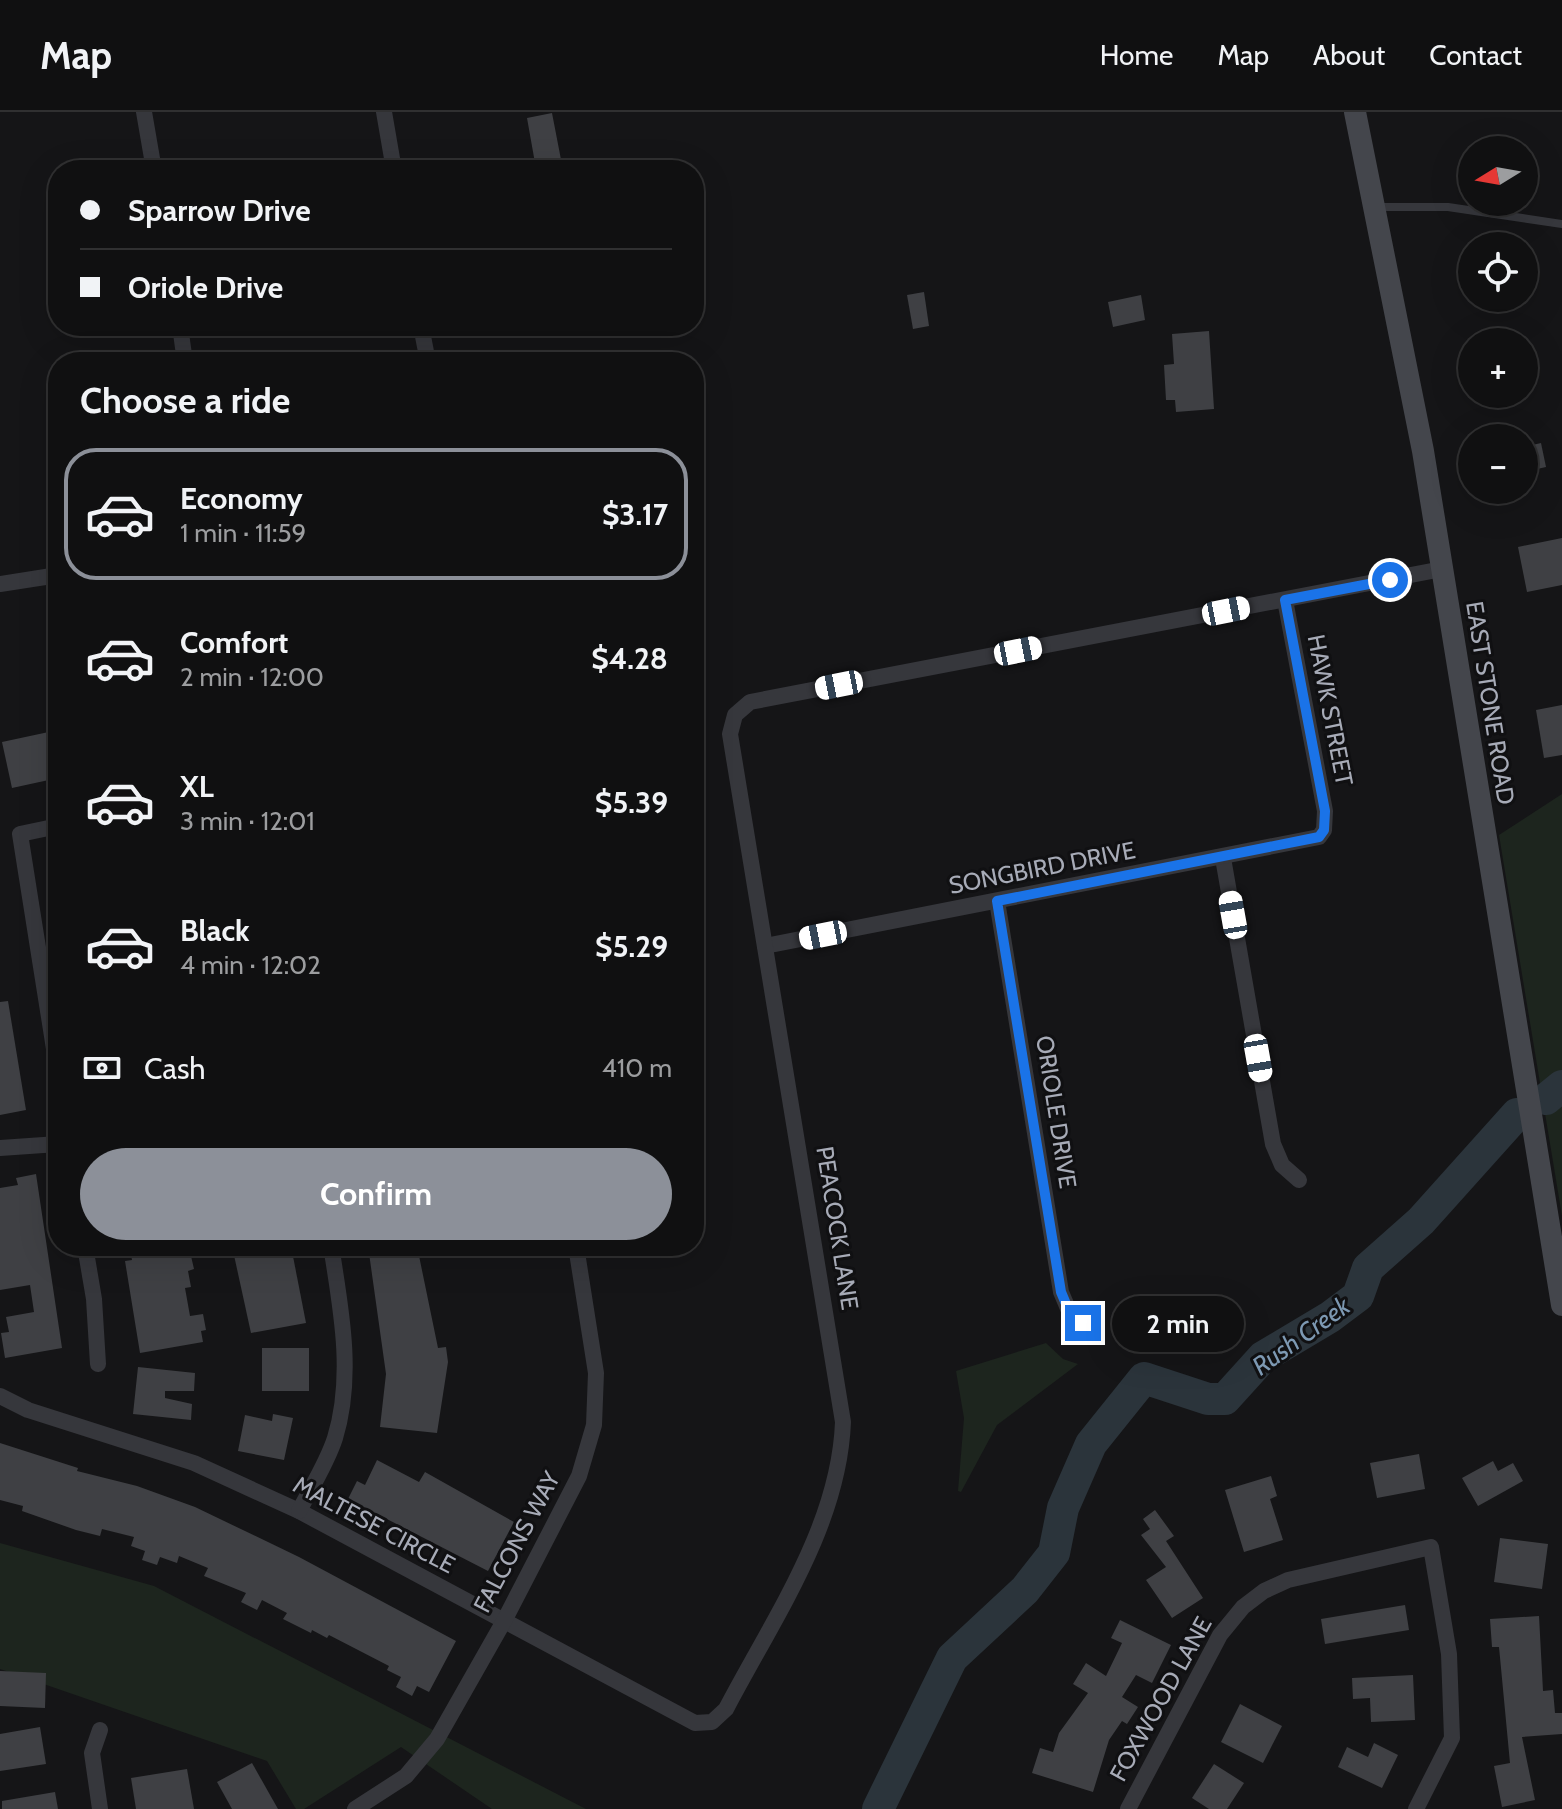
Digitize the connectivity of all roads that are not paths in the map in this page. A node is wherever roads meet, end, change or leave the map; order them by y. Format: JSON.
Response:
{"nodes":[{"id":1,"x":144,"y":112,"type":"edge"},
{"id":2,"x":384,"y":112,"type":"edge"},
{"id":3,"x":1355,"y":112,"type":"edge"},
{"id":4,"x":152,"y":160,"type":"edge"},
{"id":5,"x":392,"y":160,"type":"edge"},
{"id":6,"x":1376,"y":207,"type":"junction"},
{"id":7,"x":1562,"y":224,"type":"edge"},
{"id":8,"x":1442,"y":569,"type":"junction"},
{"id":9,"x":48,"y":577,"type":"edge"},
{"id":10,"x":0,"y":584,"type":"edge"},
{"id":11,"x":1285,"y":600,"type":"junction"},
{"id":12,"x":48,"y":828,"type":"edge"},
{"id":13,"x":1324,"y":830,"type":"joint"},
{"id":14,"x":1223,"y":858,"type":"junction"},
{"id":15,"x":997,"y":901,"type":"junction"},
{"id":16,"x":765,"y":946,"type":"junction"},
{"id":17,"x":48,"y":1011,"type":"edge"},
{"id":18,"x":48,"y":1145,"type":"edge"},
{"id":19,"x":0,"y":1148,"type":"edge"},
{"id":20,"x":1299,"y":1180,"type":"dead end"},
{"id":21,"x":87,"y":1256,"type":"edge"},
{"id":22,"x":333,"y":1256,"type":"edge"},
{"id":23,"x":578,"y":1256,"type":"edge"},
{"id":24,"x":1562,"y":1305,"type":"edge"},
{"id":25,"x":1083,"y":1323,"type":"dead end"},
{"id":26,"x":98,"y":1364,"type":"dead end"},
{"id":27,"x":0,"y":1396,"type":"edge"},
{"id":28,"x":299,"y":1511,"type":"junction"},
{"id":29,"x":504,"y":1621,"type":"junction"},
{"id":30,"x":712,"y":1722,"type":"joint"},
{"id":31,"x":100,"y":1730,"type":"dead end"},
{"id":32,"x":100,"y":1809,"type":"edge"},
{"id":33,"x":355,"y":1809,"type":"edge"},
{"id":34,"x":1128,"y":1809,"type":"edge"},
{"id":35,"x":1416,"y":1809,"type":"edge"}],
"edges":[{"from":1,"to":4,"type":"street"},
{"from":2,"to":5,"type":"street"},
{"from":3,"to":6,"type":"main road","name":"EAST STONE ROAD"},
{"from":6,"to":7,"type":"lane"},
{"from":6,"to":8,"type":"main road","name":"EAST STONE ROAD"},
{"from":8,"to":11,"type":"street"},
{"from":8,"to":24,"type":"main road","name":"EAST STONE ROAD"},
{"from":9,"to":10,"type":"street"},
{"from":11,"to":13,"type":"street","name":"HAWK STREET"},
{"from":11,"to":16,"type":"street","name":"PEACOCK LANE"},
{"from":12,"to":17,"type":"street"},
{"from":13,"to":14,"type":"street","name":"SONGBIRD DRIVE"},
{"from":14,"to":15,"type":"street","name":"SONGBIRD DRIVE"},
{"from":14,"to":20,"type":"street"},
{"from":15,"to":16,"type":"street","name":"SONGBIRD DRIVE"},
{"from":15,"to":25,"type":"street","name":"ORIOLE DRIVE"},
{"from":16,"to":30,"type":"street","name":"PEACOCK LANE"},
{"from":18,"to":19,"type":"street"},
{"from":21,"to":26,"type":"street"},
{"from":22,"to":28,"type":"street"},
{"from":23,"to":29,"type":"street","name":"FALCONS WAY"},
{"from":27,"to":28,"type":"street","name":"MALTESE CIRCLE"},
{"from":28,"to":29,"type":"street","name":"MALTESE CIRCLE"},
{"from":29,"to":30,"type":"street","name":"MALTESE CIRCLE"},
{"from":29,"to":33,"type":"street","name":"FALCONS WAY"},
{"from":31,"to":32,"type":"street"},
{"from":34,"to":35,"type":"street","name":"FOXWOOD LANE"}]}
